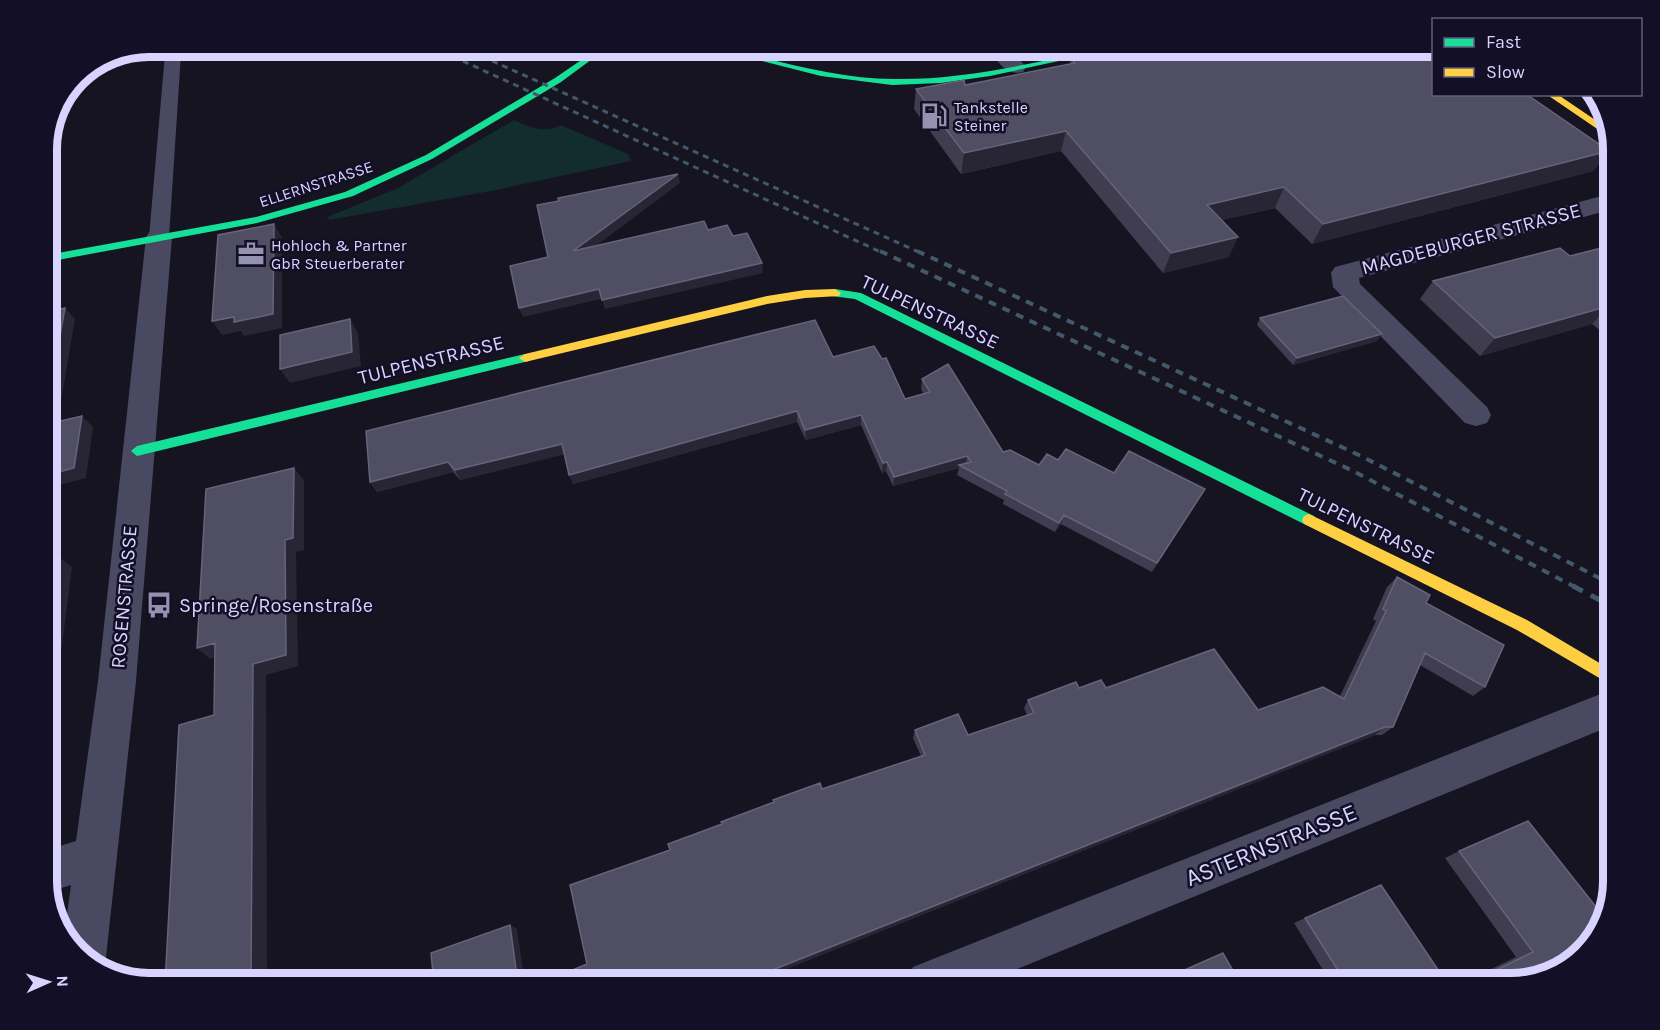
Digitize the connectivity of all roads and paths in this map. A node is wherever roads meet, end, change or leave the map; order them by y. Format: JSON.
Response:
{"nodes":[{"id":1,"x":173,"y":57,"type":"edge"},
{"id":2,"x":590,"y":57,"type":"edge"},
{"id":3,"x":751,"y":57,"type":"edge"},
{"id":4,"x":1006,"y":57,"type":"edge"},
{"id":5,"x":1068,"y":57,"type":"edge"},
{"id":6,"x":1015,"y":67,"type":"junction"},
{"id":7,"x":1553,"y":96,"type":"edge"},
{"id":8,"x":1600,"y":129,"type":"edge"},
{"id":9,"x":1603,"y":204,"type":"edge"},
{"id":10,"x":159,"y":237,"type":"junction"},
{"id":11,"x":57,"y":257,"type":"edge"},
{"id":12,"x":1476,"y":415,"type":"dead end"},
{"id":13,"x":137,"y":451,"type":"junction"},
{"id":14,"x":1603,"y":673,"type":"edge"},
{"id":15,"x":1603,"y":710,"type":"edge"},
{"id":16,"x":94,"y":855,"type":"junction"},
{"id":17,"x":57,"y":868,"type":"edge"},
{"id":18,"x":85,"y":947,"type":"edge"},
{"id":19,"x":956,"y":973,"type":"edge"}],
"edges":[{"from":1,"to":10,"type":"lane"},
{"from":2,"to":10,"type":"street","name":"ELLERNSTRASSE"},
{"from":3,"to":6,"type":"street"},
{"from":4,"to":6,"type":"street"},
{"from":5,"to":6,"type":"street"},
{"from":7,"to":8,"type":"street"},
{"from":9,"to":12,"type":"street","name":"MAGDEBURGER STRASSE"},
{"from":10,"to":11,"type":"street","name":"ELLERNSTRASSE"},
{"from":10,"to":13,"type":"street","name":"ROSENSTRASSE"},
{"from":13,"to":14,"type":"street","name":"TULPENSTRASSE"},
{"from":13,"to":16,"type":"street","name":"ROSENSTRASSE"},
{"from":15,"to":19,"type":"street","name":"ASTERNSTRASSE"},
{"from":16,"to":17,"type":"street"},
{"from":16,"to":18,"type":"street","name":"ROSENSTRASSE"}]}
